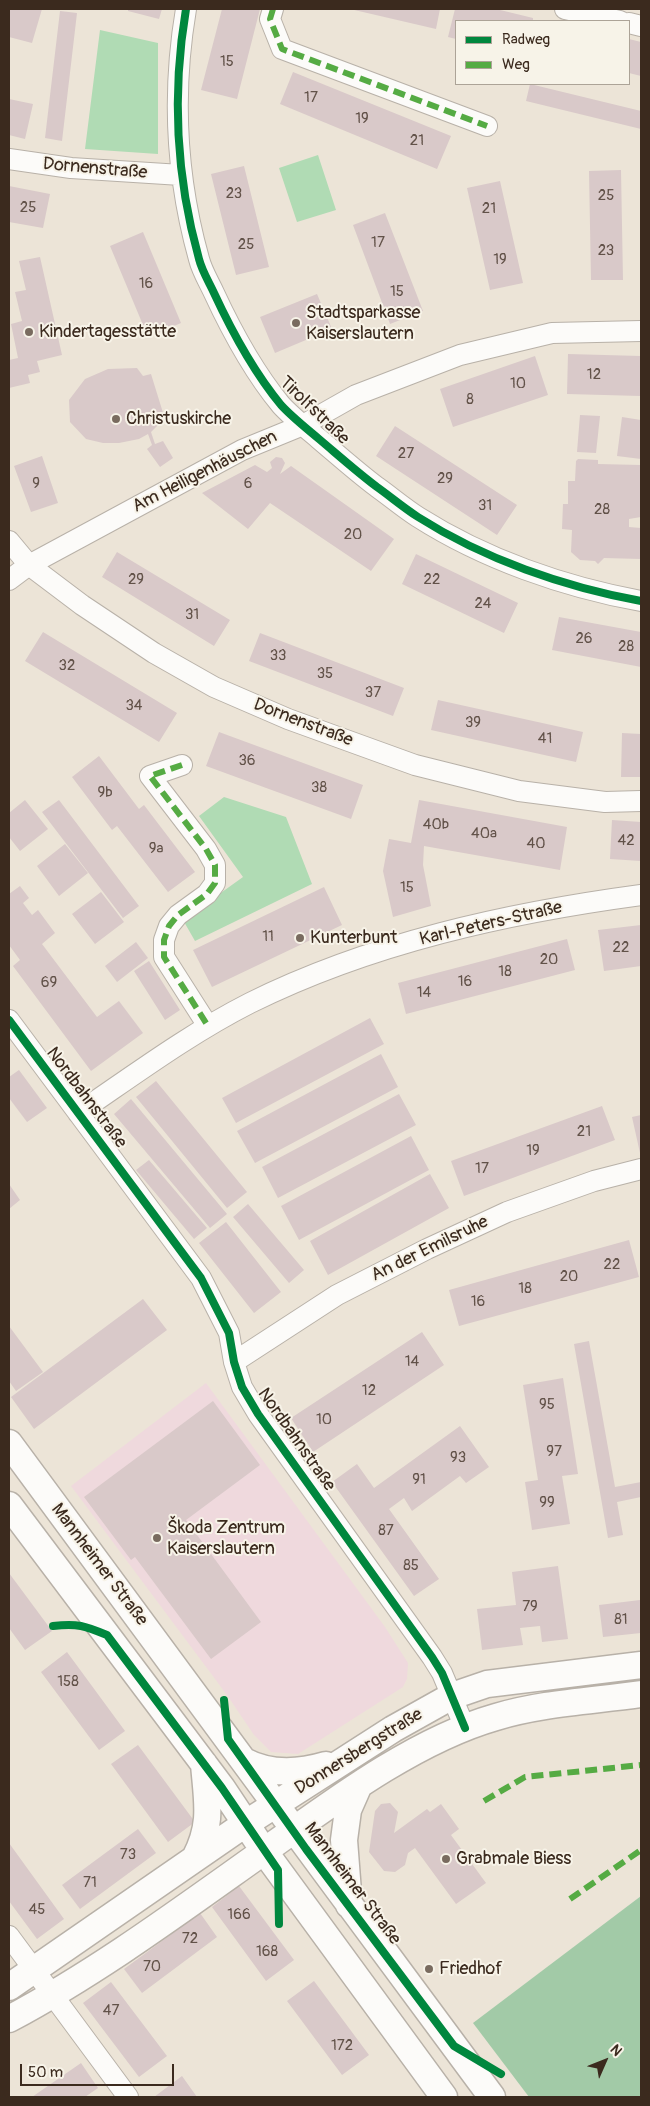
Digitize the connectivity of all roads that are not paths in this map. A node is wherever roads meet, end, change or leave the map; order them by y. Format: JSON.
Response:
{"nodes":[{"id":1,"x":186,"y":9,"type":"edge"},
{"id":2,"x":272,"y":9,"type":"edge"},
{"id":3,"x":565,"y":9,"type":"edge"},
{"id":4,"x":615,"y":20,"type":"edge"},
{"id":5,"x":487,"y":126,"type":"dead end"},
{"id":6,"x":9,"y":159,"type":"edge"},
{"id":7,"x":181,"y":175,"type":"junction"},
{"id":8,"x":641,"y":331,"type":"edge"},
{"id":9,"x":303,"y":425,"type":"junction"},
{"id":10,"x":9,"y":541,"type":"edge"},
{"id":11,"x":29,"y":565,"type":"junction"},
{"id":12,"x":9,"y":580,"type":"edge"},
{"id":13,"x":641,"y":601,"type":"edge"},
{"id":14,"x":182,"y":765,"type":"dead end"},
{"id":15,"x":641,"y":802,"type":"edge"},
{"id":16,"x":641,"y":895,"type":"edge"},
{"id":17,"x":9,"y":1020,"type":"edge"},
{"id":18,"x":208,"y":1026,"type":"junction"},
{"id":19,"x":78,"y":1114,"type":"junction"},
{"id":20,"x":641,"y":1170,"type":"edge"},
{"id":21,"x":234,"y":1362,"type":"junction"},
{"id":22,"x":9,"y":1443,"type":"edge"},
{"id":23,"x":9,"y":1505,"type":"edge"},
{"id":24,"x":641,"y":1665,"type":"edge"},
{"id":25,"x":641,"y":1694,"type":"edge"},
{"id":26,"x":452,"y":1696,"type":"junction"},
{"id":27,"x":465,"y":1728,"type":"junction"},
{"id":28,"x":344,"y":1760,"type":"junction"},
{"id":29,"x":244,"y":1761,"type":"junction"},
{"id":30,"x":204,"y":1764,"type":"junction"},
{"id":31,"x":359,"y":1785,"type":"junction"},
{"id":32,"x":275,"y":1805,"type":"junction"},
{"id":33,"x":245,"y":1824,"type":"junction"},
{"id":34,"x":293,"y":1830,"type":"junction"},
{"id":35,"x":264,"y":1851,"type":"junction"},
{"id":36,"x":195,"y":1858,"type":"junction"},
{"id":37,"x":350,"y":1905,"type":"junction"},
{"id":38,"x":9,"y":1936,"type":"edge"},
{"id":39,"x":35,"y":1971,"type":"junction"},
{"id":40,"x":9,"y":1987,"type":"edge"},
{"id":41,"x":53,"y":1995,"type":"junction"},
{"id":42,"x":9,"y":2019,"type":"edge"},
{"id":43,"x":128,"y":2097,"type":"edge"},
{"id":44,"x":444,"y":2097,"type":"edge"},
{"id":45,"x":492,"y":2097,"type":"edge"}],
"edges":[{"from":1,"to":7,"type":"street","name":"Tirolfstraße"},
{"from":2,"to":5,"type":"street"},
{"from":3,"to":4,"type":"street"},
{"from":6,"to":7,"type":"street","name":"Dornenstraße"},
{"from":7,"to":9,"type":"street","name":"Tirolfstraße"},
{"from":8,"to":9,"type":"street","name":"Am Heiligenhäuschen"},
{"from":9,"to":11,"type":"street","name":"Am Heiligenhäuschen"},
{"from":9,"to":13,"type":"street","name":"Tirolfstraße"},
{"from":10,"to":11,"type":"street","name":"Dornenstraße"},
{"from":11,"to":12,"type":"street","name":"Am Heiligenhäuschen"},
{"from":11,"to":15,"type":"street","name":"Dornenstraße"},
{"from":14,"to":18,"type":"street"},
{"from":16,"to":18,"type":"street","name":"Karl-Peters-Straße"},
{"from":17,"to":19,"type":"street","name":"Nordbahnstraße"},
{"from":18,"to":19,"type":"street","name":"Karl-Peters-Straße"},
{"from":19,"to":21,"type":"street","name":"Nordbahnstraße"},
{"from":20,"to":21,"type":"street","name":"An der Emilsruhe"},
{"from":21,"to":26,"type":"street","name":"Nordbahnstraße"},
{"from":22,"to":29,"type":"main road","name":"Mannheimer Straße"},
{"from":23,"to":30,"type":"main road","name":"Mannheimer Straße"},
{"from":24,"to":26,"type":"main road","name":"Donnersbergstraße"},
{"from":25,"to":27,"type":"main road","name":"Donnersbergstraße"},
{"from":26,"to":27,"type":"street","name":"Nordbahnstraße"},
{"from":26,"to":28,"type":"main road","name":"Donnersbergstraße"},
{"from":27,"to":31,"type":"main road","name":"Donnersbergstraße"},
{"from":28,"to":29,"type":"main road"},
{"from":28,"to":32,"type":"main road","name":"Donnersbergstraße"},
{"from":29,"to":32,"type":"main road","name":"Mannheimer Straße"},
{"from":30,"to":33,"type":"main road","name":"Mannheimer Straße"},
{"from":30,"to":36,"type":"main road"},
{"from":31,"to":34,"type":"main road","name":"Donnersbergstraße"},
{"from":31,"to":37,"type":"main road"},
{"from":32,"to":33,"type":"main road","name":"Donnersbergstraße"},
{"from":32,"to":34,"type":"main road","name":"Mannheimer Straße"},
{"from":33,"to":35,"type":"main road","name":"Mannheimer Straße"},
{"from":33,"to":36,"type":"main road","name":"Donnersbergstraße"},
{"from":34,"to":35,"type":"main road","name":"Donnersbergstraße"},
{"from":34,"to":37,"type":"main road","name":"Mannheimer Straße"},
{"from":35,"to":41,"type":"main road","name":"Donnersbergstraße"},
{"from":35,"to":44,"type":"main road","name":"Mannheimer Straße"},
{"from":36,"to":39,"type":"main road","name":"Donnersbergstraße"},
{"from":37,"to":45,"type":"main road","name":"Mannheimer Straße"},
{"from":38,"to":39,"type":"street"},
{"from":39,"to":40,"type":"main road","name":"Donnersbergstraße"},
{"from":39,"to":41,"type":"street"},
{"from":41,"to":42,"type":"main road","name":"Donnersbergstraße"},
{"from":41,"to":43,"type":"street"}]}
